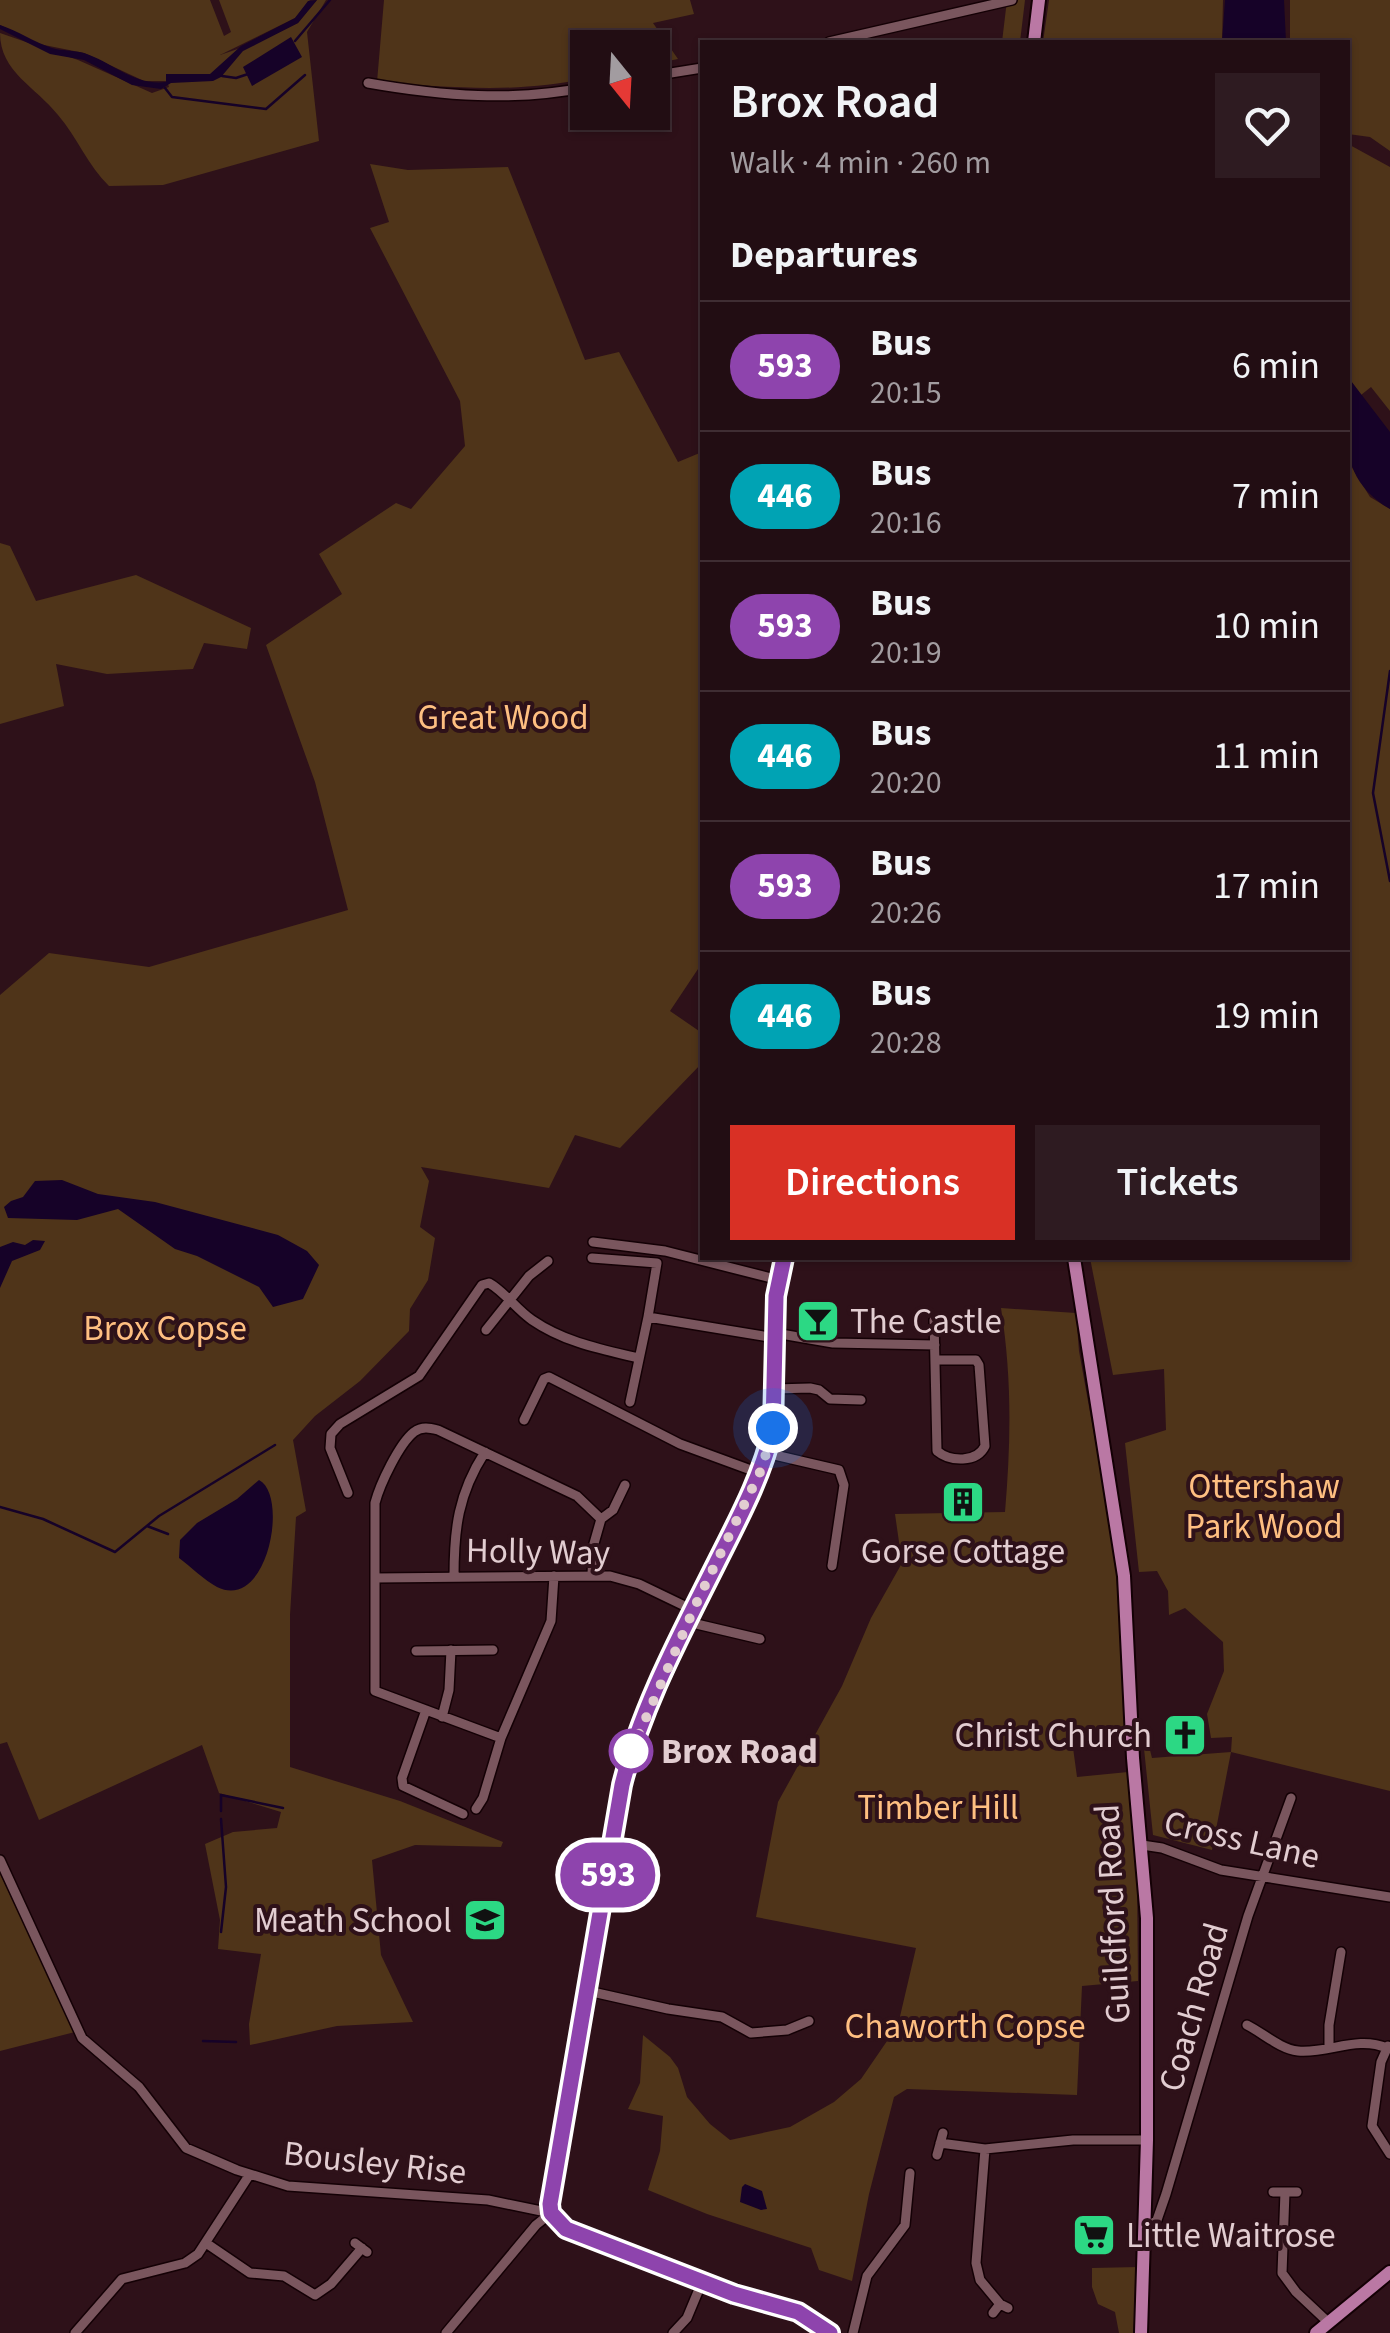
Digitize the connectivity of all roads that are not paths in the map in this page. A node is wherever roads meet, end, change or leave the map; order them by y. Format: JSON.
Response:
{"nodes":[{"id":1,"x":1012,"y":0,"type":"edge"},
{"id":2,"x":1038,"y":0,"type":"edge"},
{"id":3,"x":838,"y":40,"type":"edge"},
{"id":4,"x":1034,"y":40,"type":"edge"},
{"id":5,"x":700,"y":68,"type":"edge"},
{"id":6,"x":670,"y":73,"type":"edge"},
{"id":7,"x":368,"y":83,"type":"dead end"},
{"id":8,"x":570,"y":91,"type":"edge"},
{"id":9,"x":592,"y":1242,"type":"dead end"},
{"id":10,"x":592,"y":1258,"type":"dead end"},
{"id":11,"x":700,"y":1260,"type":"edge"},
{"id":12,"x":700,"y":1260,"type":"edge"},
{"id":13,"x":784,"y":1260,"type":"edge"},
{"id":14,"x":1074,"y":1260,"type":"edge"},
{"id":15,"x":548,"y":1261,"type":"dead end"},
{"id":16,"x":779,"y":1280,"type":"junction"},
{"id":17,"x":509,"y":1301,"type":"junction"},
{"id":18,"x":648,"y":1317,"type":"junction"},
{"id":19,"x":934,"y":1320,"type":"dead end"},
{"id":20,"x":486,"y":1330,"type":"dead end"},
{"id":21,"x":775,"y":1336,"type":"junction"},
{"id":22,"x":935,"y":1345,"type":"junction"},
{"id":23,"x":638,"y":1358,"type":"junction"},
{"id":24,"x":935,"y":1360,"type":"junction"},
{"id":25,"x":774,"y":1389,"type":"junction"},
{"id":26,"x":861,"y":1400,"type":"dead end"},
{"id":27,"x":630,"y":1402,"type":"dead end"},
{"id":28,"x":524,"y":1420,"type":"dead end"},
{"id":29,"x":484,"y":1452,"type":"junction"},
{"id":30,"x":766,"y":1454,"type":"junction"},
{"id":31,"x":759,"y":1473,"type":"junction"},
{"id":32,"x":626,"y":1485,"type":"dead end"},
{"id":33,"x":348,"y":1493,"type":"dead end"},
{"id":34,"x":601,"y":1519,"type":"junction"},
{"id":35,"x":832,"y":1566,"type":"dead end"},
{"id":36,"x":554,"y":1576,"type":"junction"},
{"id":37,"x":592,"y":1576,"type":"junction"},
{"id":38,"x":454,"y":1577,"type":"junction"},
{"id":39,"x":375,"y":1578,"type":"junction"},
{"id":40,"x":690,"y":1616,"type":"junction"},
{"id":41,"x":758,"y":1636,"type":"dead end"},
{"id":42,"x":451,"y":1650,"type":"junction"},
{"id":43,"x":492,"y":1650,"type":"dead end"},
{"id":44,"x":416,"y":1651,"type":"dead end"},
{"id":45,"x":362,"y":1691,"type":"dead end"},
{"id":46,"x":375,"y":1691,"type":"junction"},
{"id":47,"x":426,"y":1710,"type":"junction"},
{"id":48,"x":442,"y":1717,"type":"junction"},
{"id":49,"x":501,"y":1738,"type":"junction"},
{"id":50,"x":1291,"y":1798,"type":"dead end"},
{"id":51,"x":476,"y":1809,"type":"dead end"},
{"id":52,"x":463,"y":1814,"type":"dead end"},
{"id":53,"x":1142,"y":1845,"type":"junction"},
{"id":54,"x":0,"y":1860,"type":"edge"},
{"id":55,"x":1261,"y":1876,"type":"junction"},
{"id":56,"x":1390,"y":1897,"type":"edge"},
{"id":57,"x":1341,"y":1952,"type":"dead end"},
{"id":58,"x":1326,"y":1963,"type":"dead end"},
{"id":59,"x":1338,"y":1965,"type":"junction"},
{"id":60,"x":588,"y":1991,"type":"junction"},
{"id":61,"x":809,"y":2021,"type":"dead end"},
{"id":62,"x":1247,"y":2025,"type":"dead end"},
{"id":63,"x":1388,"y":2046,"type":"edge"},
{"id":64,"x":1330,"y":2048,"type":"junction"},
{"id":65,"x":1147,"y":2140,"type":"junction"},
{"id":66,"x":985,"y":2150,"type":"junction"},
{"id":67,"x":1390,"y":2154,"type":"edge"},
{"id":68,"x":937,"y":2155,"type":"dead end"},
{"id":69,"x":910,"y":2173,"type":"dead end"},
{"id":70,"x":250,"y":2174,"type":"junction"},
{"id":71,"x":1297,"y":2192,"type":"dead end"},
{"id":72,"x":551,"y":2213,"type":"junction"},
{"id":73,"x":1146,"y":2229,"type":"junction"},
{"id":74,"x":206,"y":2243,"type":"junction"},
{"id":75,"x":361,"y":2248,"type":"dead end"},
{"id":76,"x":1390,"y":2272,"type":"edge"},
{"id":77,"x":702,"y":2282,"type":"junction"},
{"id":78,"x":1000,"y":2308,"type":"dead end"},
{"id":79,"x":1328,"y":2323,"type":"junction"},
{"id":80,"x":75,"y":2333,"type":"edge"},
{"id":81,"x":446,"y":2333,"type":"edge"},
{"id":82,"x":673,"y":2333,"type":"edge"},
{"id":83,"x":830,"y":2333,"type":"edge"},
{"id":84,"x":853,"y":2333,"type":"edge"},
{"id":85,"x":1141,"y":2333,"type":"edge"},
{"id":86,"x":1316,"y":2333,"type":"edge"}],
"edges":[{"from":1,"to":3,"type":"street"},
{"from":2,"to":4,"type":"main road"},
{"from":5,"to":6,"type":"street"},
{"from":7,"to":8,"type":"street"},
{"from":9,"to":11,"type":"street"},
{"from":10,"to":18,"type":"street"},
{"from":12,"to":16,"type":"street"},
{"from":13,"to":16,"type":"street"},
{"from":14,"to":53,"type":"main road","name":"Guildford Road"},
{"from":15,"to":17,"type":"street"},
{"from":16,"to":21,"type":"street"},
{"from":17,"to":20,"type":"street"},
{"from":17,"to":23,"type":"street"},
{"from":17,"to":33,"type":"street"},
{"from":18,"to":21,"type":"street"},
{"from":18,"to":23,"type":"street"},
{"from":19,"to":22,"type":"street"},
{"from":21,"to":22,"type":"street"},
{"from":21,"to":25,"type":"street"},
{"from":22,"to":24,"type":"street"},
{"from":23,"to":27,"type":"street"},
{"from":24,"to":24,"type":"street"},
{"from":25,"to":26,"type":"street"},
{"from":25,"to":30,"type":"street"},
{"from":28,"to":31,"type":"street"},
{"from":29,"to":34,"type":"street"},
{"from":29,"to":38,"type":"street"},
{"from":29,"to":39,"type":"street"},
{"from":30,"to":31,"type":"street"},
{"from":30,"to":35,"type":"street"},
{"from":31,"to":40,"type":"street"},
{"from":32,"to":34,"type":"street"},
{"from":34,"to":37,"type":"street"},
{"from":36,"to":37,"type":"street","name":"Holly Way"},
{"from":36,"to":38,"type":"street","name":"Holly Way"},
{"from":36,"to":49,"type":"street"},
{"from":37,"to":40,"type":"street","name":"Holly Way"},
{"from":38,"to":39,"type":"street","name":"Holly Way"},
{"from":39,"to":46,"type":"street"},
{"from":40,"to":41,"type":"street","name":"Holly Way"},
{"from":40,"to":60,"type":"street"},
{"from":42,"to":43,"type":"street"},
{"from":42,"to":44,"type":"street"},
{"from":42,"to":48,"type":"street"},
{"from":45,"to":46,"type":"street"},
{"from":46,"to":47,"type":"street"},
{"from":47,"to":48,"type":"street"},
{"from":47,"to":52,"type":"street"},
{"from":48,"to":49,"type":"street"},
{"from":49,"to":51,"type":"street"},
{"from":50,"to":55,"type":"street","name":"Coach Road"},
{"from":53,"to":55,"type":"street","name":"Cross Lane"},
{"from":53,"to":65,"type":"main road","name":"Guildford Road"},
{"from":54,"to":70,"type":"street","name":"Bousley Rise"},
{"from":55,"to":56,"type":"street","name":"Cross Lane"},
{"from":55,"to":73,"type":"street","name":"Coach Road"},
{"from":57,"to":59,"type":"street"},
{"from":58,"to":59,"type":"street"},
{"from":59,"to":64,"type":"street"},
{"from":60,"to":61,"type":"street"},
{"from":60,"to":72,"type":"street"},
{"from":62,"to":64,"type":"street"},
{"from":63,"to":64,"type":"street"},
{"from":63,"to":67,"type":"street"},
{"from":65,"to":66,"type":"street"},
{"from":65,"to":73,"type":"main road","name":"Guildford Road"},
{"from":66,"to":68,"type":"street"},
{"from":66,"to":78,"type":"street"},
{"from":69,"to":84,"type":"street"},
{"from":70,"to":72,"type":"street","name":"Bousley Rise"},
{"from":70,"to":74,"type":"street"},
{"from":71,"to":79,"type":"street"},
{"from":72,"to":77,"type":"street"},
{"from":72,"to":81,"type":"street"},
{"from":73,"to":85,"type":"main road","name":"Guildford Road"},
{"from":74,"to":75,"type":"street"},
{"from":74,"to":80,"type":"street"},
{"from":76,"to":79,"type":"main road"},
{"from":77,"to":82,"type":"street"},
{"from":77,"to":83,"type":"street"},
{"from":79,"to":86,"type":"main road"}]}
